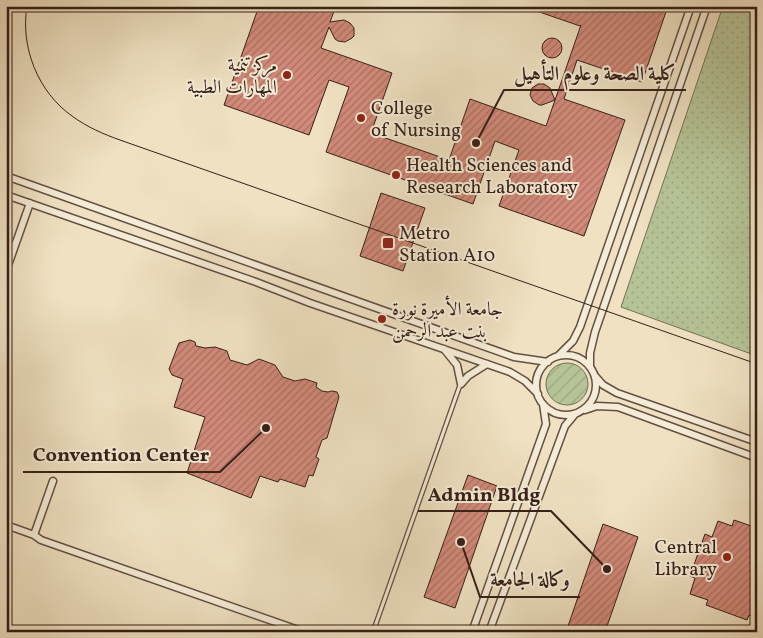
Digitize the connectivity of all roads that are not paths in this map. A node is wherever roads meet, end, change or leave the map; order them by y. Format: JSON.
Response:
{"nodes":[{"id":1,"x":691,"y":6,"type":"edge"},
{"id":2,"x":708,"y":6,"type":"edge"},
{"id":3,"x":6,"y":176,"type":"edge"},
{"id":4,"x":6,"y":195,"type":"edge"},
{"id":5,"x":30,"y":203,"type":"junction"},
{"id":6,"x":6,"y":271,"type":"edge"},
{"id":7,"x":443,"y":348,"type":"junction"},
{"id":8,"x":558,"y":356,"type":"junction"},
{"id":9,"x":548,"y":362,"type":"junction"},
{"id":10,"x":487,"y":364,"type":"junction"},
{"id":11,"x":590,"y":367,"type":"junction"},
{"id":12,"x":595,"y":376,"type":"junction"},
{"id":13,"x":460,"y":384,"type":"junction"},
{"id":14,"x":538,"y":394,"type":"junction"},
{"id":15,"x":543,"y":404,"type":"junction"},
{"id":16,"x":578,"y":413,"type":"junction"},
{"id":17,"x":757,"y":442,"type":"edge"},
{"id":18,"x":757,"y":458,"type":"edge"},
{"id":19,"x":53,"y":481,"type":"dead end"},
{"id":20,"x":6,"y":526,"type":"edge"},
{"id":21,"x":34,"y":535,"type":"junction"},
{"id":22,"x":304,"y":632,"type":"edge"},
{"id":23,"x":373,"y":632,"type":"edge"},
{"id":24,"x":472,"y":632,"type":"edge"},
{"id":25,"x":489,"y":632,"type":"edge"}],
"edges":[{"from":1,"to":8,"type":"street"},
{"from":2,"to":11,"type":"street"},
{"from":3,"to":9,"type":"street"},
{"from":4,"to":5,"type":"street"},
{"from":5,"to":6,"type":"street"},
{"from":5,"to":7,"type":"street"},
{"from":7,"to":10,"type":"street"},
{"from":7,"to":13,"type":"street"},
{"from":8,"to":9,"type":"street"},
{"from":8,"to":11,"type":"street"},
{"from":9,"to":14,"type":"street"},
{"from":10,"to":13,"type":"street"},
{"from":10,"to":14,"type":"street"},
{"from":11,"to":12,"type":"street"},
{"from":12,"to":16,"type":"street"},
{"from":12,"to":17,"type":"street"},
{"from":13,"to":23,"type":"lane"},
{"from":14,"to":15,"type":"street"},
{"from":15,"to":16,"type":"street"},
{"from":15,"to":24,"type":"street"},
{"from":16,"to":18,"type":"street"},
{"from":16,"to":25,"type":"street"},
{"from":19,"to":21,"type":"street"},
{"from":20,"to":21,"type":"street"},
{"from":21,"to":22,"type":"street"}]}
